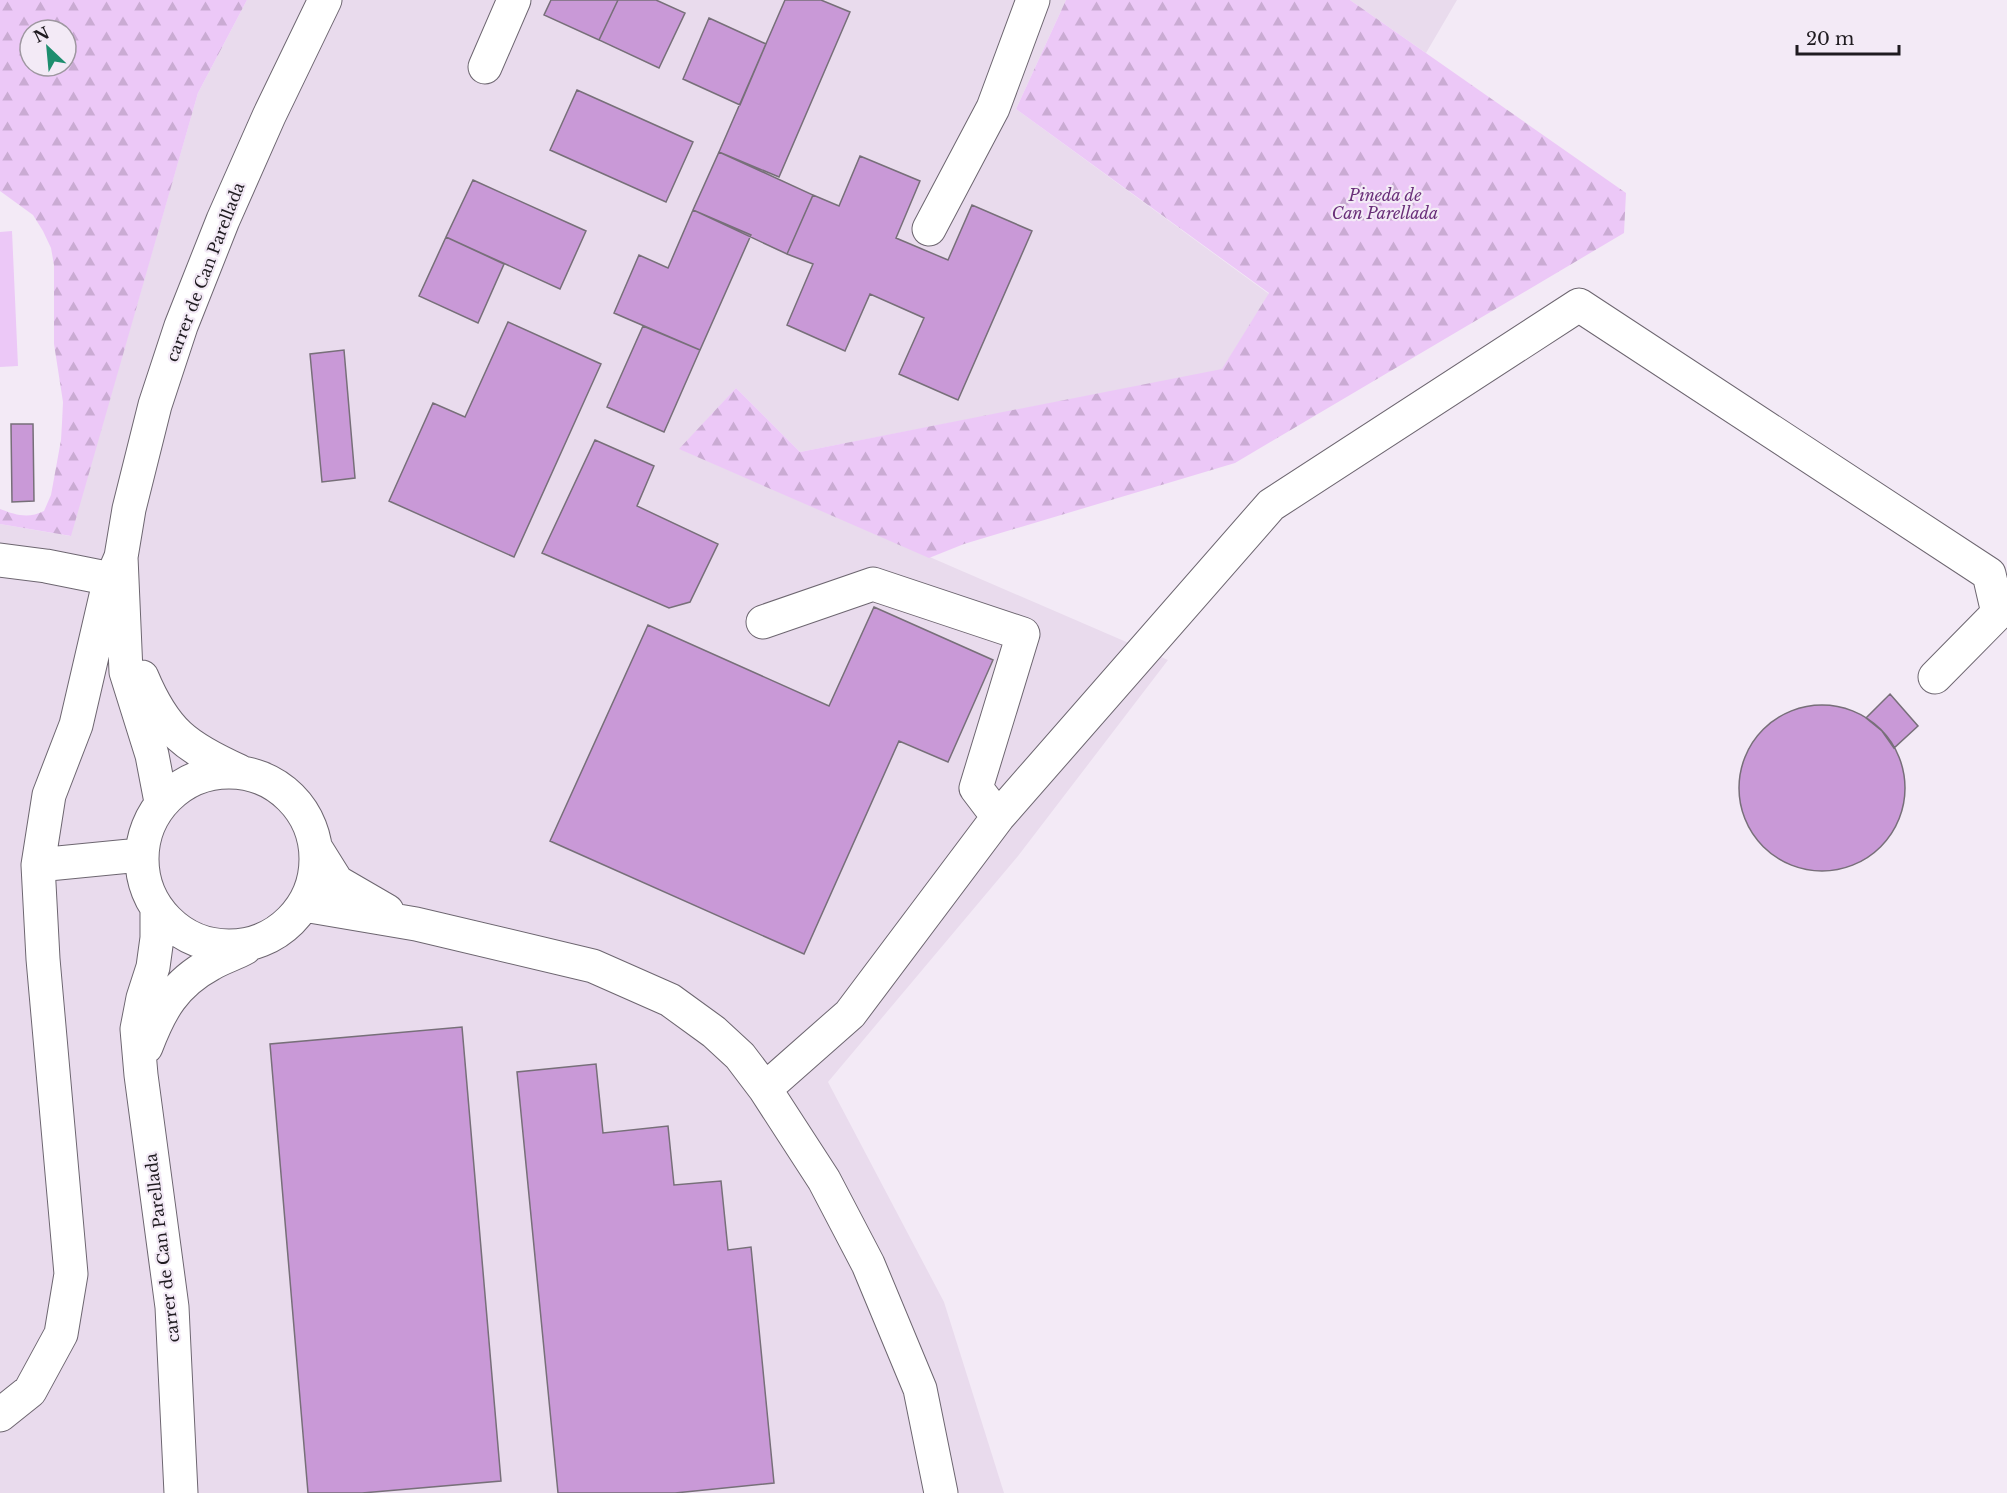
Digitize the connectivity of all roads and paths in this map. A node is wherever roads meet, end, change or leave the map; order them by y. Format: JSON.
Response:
{"nodes":[{"id":1,"x":325,"y":0,"type":"edge"},
{"id":2,"x":514,"y":0,"type":"edge"},
{"id":3,"x":1032,"y":0,"type":"edge"},
{"id":4,"x":485,"y":67,"type":"dead end"},
{"id":5,"x":929,"y":229,"type":"dead end"},
{"id":6,"x":0,"y":560,"type":"edge"},
{"id":7,"x":116,"y":568,"type":"junction"},
{"id":8,"x":123,"y":620,"type":"junction"},
{"id":9,"x":763,"y":622,"type":"dead end"},
{"id":10,"x":1935,"y":677,"type":"dead end"},
{"id":11,"x":241,"y":772,"type":"junction"},
{"id":12,"x":161,"y":802,"type":"junction"},
{"id":13,"x":998,"y":817,"type":"junction"},
{"id":14,"x":316,"y":850,"type":"junction"},
{"id":15,"x":140,"y":855,"type":"junction"},
{"id":16,"x":38,"y":865,"type":"junction"},
{"id":17,"x":304,"y":905,"type":"junction"},
{"id":18,"x":157,"y":910,"type":"junction"},
{"id":19,"x":416,"y":924,"type":"junction"},
{"id":20,"x":260,"y":941,"type":"junction"},
{"id":21,"x":141,"y":1076,"type":"junction"},
{"id":22,"x":765,"y":1089,"type":"junction"},
{"id":23,"x":0,"y":1415,"type":"edge"},
{"id":24,"x":180,"y":1493,"type":"edge"},
{"id":25,"x":941,"y":1493,"type":"edge"}],
"edges":[{"from":1,"to":7,"type":"street","name":"carrer de Can Parellada"},
{"from":2,"to":4,"type":"street"},
{"from":3,"to":5,"type":"street"},
{"from":6,"to":7,"type":"street"},
{"from":7,"to":8,"type":"street","name":"carrer de Can Parellada"},
{"from":7,"to":16,"type":"street","name":"carrer de Can Parellada"},
{"from":8,"to":11,"type":"street","name":"carrer de Can Parellada"},
{"from":8,"to":12,"type":"street","name":"carrer de Can Parellada"},
{"from":9,"to":13,"type":"street"},
{"from":10,"to":13,"type":"street"},
{"from":11,"to":12,"type":"street"},
{"from":11,"to":14,"type":"street"},
{"from":12,"to":15,"type":"street"},
{"from":13,"to":22,"type":"street"},
{"from":14,"to":17,"type":"street"},
{"from":14,"to":19,"type":"street"},
{"from":15,"to":16,"type":"street"},
{"from":15,"to":18,"type":"street"},
{"from":16,"to":23,"type":"street","name":"carrer de Can Parellada"},
{"from":17,"to":19,"type":"street"},
{"from":17,"to":20,"type":"street"},
{"from":18,"to":20,"type":"street"},
{"from":18,"to":21,"type":"street","name":"carrer de Can Parellada"},
{"from":19,"to":22,"type":"street"},
{"from":20,"to":21,"type":"street","name":"carrer de Can Parellada"},
{"from":21,"to":24,"type":"street","name":"carrer de Can Parellada"},
{"from":22,"to":25,"type":"street"}]}
